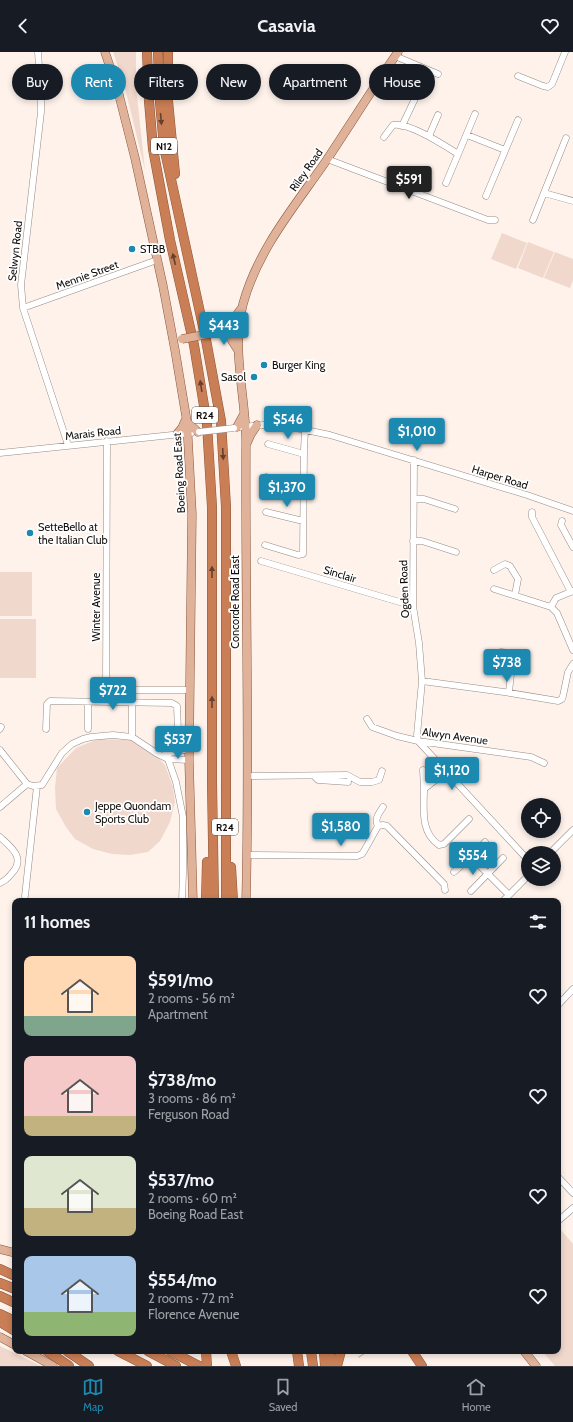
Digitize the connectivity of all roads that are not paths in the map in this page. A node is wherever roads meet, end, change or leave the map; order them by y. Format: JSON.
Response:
{"nodes":[{"id":1,"x":38,"y":52,"type":"edge"},
{"id":2,"x":105,"y":52,"type":"edge"},
{"id":3,"x":147,"y":52,"type":"edge"},
{"id":4,"x":158,"y":52,"type":"edge"},
{"id":5,"x":168,"y":52,"type":"edge"},
{"id":6,"x":565,"y":52,"type":"edge"},
{"id":7,"x":396,"y":54,"type":"edge"},
{"id":8,"x":416,"y":64,"type":"edge"},
{"id":9,"x":435,"y":73,"type":"edge"},
{"id":10,"x":438,"y":74,"type":"dead end"},
{"id":11,"x":518,"y":76,"type":"dead end"},
{"id":12,"x":414,"y":100,"type":"edge"},
{"id":13,"x":475,"y":114,"type":"dead end"},
{"id":14,"x":438,"y":115,"type":"dead end"},
{"id":15,"x":518,"y":120,"type":"dead end"},
{"id":16,"x":402,"y":126,"type":"junction"},
{"id":17,"x":467,"y":135,"type":"junction"},
{"id":18,"x":429,"y":136,"type":"junction"},
{"id":19,"x":384,"y":138,"type":"dead end"},
{"id":20,"x":566,"y":138,"type":"dead end"},
{"id":21,"x":505,"y":150,"type":"junction"},
{"id":22,"x":458,"y":154,"type":"junction"},
{"id":23,"x":327,"y":159,"type":"junction"},
{"id":24,"x":446,"y":183,"type":"dead end"},
{"id":25,"x":544,"y":193,"type":"junction"},
{"id":26,"x":486,"y":196,"type":"dead end"},
{"id":27,"x":573,"y":201,"type":"edge"},
{"id":28,"x":495,"y":220,"type":"dead end"},
{"id":29,"x":533,"y":220,"type":"dead end"},
{"id":30,"x":184,"y":237,"type":"junction"},
{"id":31,"x":157,"y":260,"type":"junction"},
{"id":32,"x":166,"y":305,"type":"junction"},
{"id":33,"x":243,"y":305,"type":"junction"},
{"id":34,"x":24,"y":308,"type":"junction"},
{"id":35,"x":220,"y":332,"type":"junction"},
{"id":36,"x":181,"y":340,"type":"junction"},
{"id":37,"x":175,"y":350,"type":"junction"},
{"id":38,"x":238,"y":350,"type":"junction"},
{"id":39,"x":244,"y":412,"type":"junction"},
{"id":40,"x":187,"y":420,"type":"junction"},
{"id":41,"x":258,"y":425,"type":"junction"},
{"id":42,"x":246,"y":426,"type":"junction"},
{"id":43,"x":235,"y":428,"type":"junction"},
{"id":44,"x":305,"y":430,"type":"junction"},
{"id":45,"x":198,"y":432,"type":"junction"},
{"id":46,"x":187,"y":433,"type":"junction"},
{"id":47,"x":177,"y":434,"type":"junction"},
{"id":48,"x":107,"y":441,"type":"junction"},
{"id":49,"x":188,"y":443,"type":"junction"},
{"id":50,"x":268,"y":444,"type":"dead end"},
{"id":51,"x":68,"y":445,"type":"junction"},
{"id":52,"x":246,"y":446,"type":"junction"},
{"id":53,"x":0,"y":452,"type":"edge"},
{"id":54,"x":304,"y":454,"type":"junction"},
{"id":55,"x":414,"y":460,"type":"junction"},
{"id":56,"x":266,"y":477,"type":"dead end"},
{"id":57,"x":304,"y":487,"type":"junction"},
{"id":58,"x":414,"y":499,"type":"junction"},
{"id":59,"x":455,"y":509,"type":"dead end"},
{"id":60,"x":573,"y":511,"type":"edge"},
{"id":61,"x":266,"y":512,"type":"dead end"},
{"id":62,"x":532,"y":512,"type":"dead end"},
{"id":63,"x":303,"y":521,"type":"junction"},
{"id":64,"x":562,"y":521,"type":"dead end"},
{"id":65,"x":413,"y":541,"type":"junction"},
{"id":66,"x":265,"y":545,"type":"dead end"},
{"id":67,"x":573,"y":547,"type":"edge"},
{"id":68,"x":456,"y":552,"type":"dead end"},
{"id":69,"x":261,"y":561,"type":"dead end"},
{"id":70,"x":494,"y":570,"type":"dead end"},
{"id":71,"x":494,"y":588,"type":"dead end"},
{"id":72,"x":572,"y":592,"type":"edge"},
{"id":73,"x":515,"y":595,"type":"junction"},
{"id":74,"x":413,"y":606,"type":"junction"},
{"id":75,"x":551,"y":607,"type":"junction"},
{"id":76,"x":573,"y":650,"type":"edge"},
{"id":77,"x":501,"y":652,"type":"dead end"},
{"id":78,"x":573,"y":664,"type":"edge"},
{"id":79,"x":422,"y":681,"type":"junction"},
{"id":80,"x":190,"y":690,"type":"junction"},
{"id":81,"x":509,"y":692,"type":"junction"},
{"id":82,"x":88,"y":702,"type":"junction"},
{"id":83,"x":132,"y":702,"type":"junction"},
{"id":84,"x":367,"y":720,"type":"dead end"},
{"id":85,"x":46,"y":729,"type":"dead end"},
{"id":86,"x":88,"y":729,"type":"dead end"},
{"id":87,"x":178,"y":731,"type":"dead end"},
{"id":88,"x":132,"y":737,"type":"junction"},
{"id":89,"x":418,"y":741,"type":"junction"},
{"id":90,"x":189,"y":749,"type":"junction"},
{"id":91,"x":0,"y":750,"type":"edge"},
{"id":92,"x":226,"y":753,"type":"junction"},
{"id":93,"x":166,"y":756,"type":"junction"},
{"id":94,"x":189,"y":760,"type":"junction"},
{"id":95,"x":544,"y":763,"type":"dead end"},
{"id":96,"x":423,"y":770,"type":"dead end"},
{"id":97,"x":382,"y":771,"type":"dead end"},
{"id":98,"x":446,"y":772,"type":"junction"},
{"id":99,"x":247,"y":776,"type":"junction"},
{"id":100,"x":314,"y":776,"type":"junction"},
{"id":101,"x":212,"y":782,"type":"junction"},
{"id":102,"x":348,"y":782,"type":"dead end"},
{"id":103,"x":27,"y":784,"type":"junction"},
{"id":104,"x":37,"y":786,"type":"junction"},
{"id":105,"x":424,"y":789,"type":"junction"},
{"id":106,"x":0,"y":807,"type":"edge"},
{"id":107,"x":383,"y":808,"type":"dead end"},
{"id":108,"x":469,"y":819,"type":"dead end"},
{"id":109,"x":378,"y":826,"type":"junction"},
{"id":110,"x":573,"y":830,"type":"edge"},
{"id":111,"x":0,"y":837,"type":"edge"},
{"id":112,"x":485,"y":842,"type":"dead end"},
{"id":113,"x":557,"y":846,"type":"edge"},
{"id":114,"x":521,"y":852,"type":"edge"},
{"id":115,"x":247,"y":855,"type":"junction"},
{"id":116,"x":471,"y":857,"type":"junction"},
{"id":117,"x":503,"y":858,"type":"dead end"},
{"id":118,"x":454,"y":872,"type":"dead end"},
{"id":119,"x":488,"y":874,"type":"junction"},
{"id":120,"x":0,"y":883,"type":"edge"},
{"id":121,"x":521,"y":883,"type":"edge"},
{"id":122,"x":445,"y":890,"type":"dead end"},
{"id":123,"x":471,"y":891,"type":"dead end"},
{"id":124,"x":509,"y":895,"type":"junction"},
{"id":125,"x":24,"y":896,"type":"dead end"},
{"id":126,"x":182,"y":898,"type":"edge"},
{"id":127,"x":193,"y":898,"type":"edge"},
{"id":128,"x":206,"y":898,"type":"edge"},
{"id":129,"x":214,"y":898,"type":"edge"},
{"id":130,"x":226,"y":898,"type":"edge"},
{"id":131,"x":233,"y":898,"type":"edge"},
{"id":132,"x":246,"y":898,"type":"edge"},
{"id":133,"x":506,"y":898,"type":"edge"},
{"id":134,"x":573,"y":989,"type":"edge"},
{"id":135,"x":561,"y":1002,"type":"edge"},
{"id":136,"x":561,"y":1180,"type":"edge"},
{"id":137,"x":573,"y":1193,"type":"edge"},
{"id":138,"x":573,"y":1208,"type":"edge"},
{"id":139,"x":561,"y":1219,"type":"edge"},
{"id":140,"x":0,"y":1249,"type":"edge"},
{"id":141,"x":12,"y":1252,"type":"edge"},
{"id":142,"x":0,"y":1270,"type":"edge"},
{"id":143,"x":12,"y":1275,"type":"edge"},
{"id":144,"x":1,"y":1297,"type":"edge"},
{"id":145,"x":12,"y":1302,"type":"edge"},
{"id":146,"x":0,"y":1314,"type":"edge"},
{"id":147,"x":12,"y":1320,"type":"edge"},
{"id":148,"x":0,"y":1322,"type":"edge"},
{"id":149,"x":12,"y":1329,"type":"edge"},
{"id":150,"x":0,"y":1337,"type":"edge"},
{"id":151,"x":12,"y":1343,"type":"edge"},
{"id":152,"x":31,"y":1354,"type":"edge"},
{"id":153,"x":51,"y":1354,"type":"edge"},
{"id":154,"x":71,"y":1354,"type":"edge"},
{"id":155,"x":124,"y":1354,"type":"edge"},
{"id":156,"x":154,"y":1354,"type":"edge"},
{"id":157,"x":176,"y":1354,"type":"edge"},
{"id":158,"x":206,"y":1354,"type":"edge"},
{"id":159,"x":232,"y":1354,"type":"edge"},
{"id":160,"x":297,"y":1354,"type":"edge"},
{"id":161,"x":311,"y":1354,"type":"edge"},
{"id":162,"x":324,"y":1354,"type":"edge"},
{"id":163,"x":330,"y":1354,"type":"edge"},
{"id":164,"x":340,"y":1354,"type":"edge"},
{"id":165,"x":414,"y":1354,"type":"edge"},
{"id":166,"x":526,"y":1354,"type":"edge"},
{"id":167,"x":53,"y":1366,"type":"edge"},
{"id":168,"x":69,"y":1366,"type":"edge"},
{"id":169,"x":89,"y":1366,"type":"edge"},
{"id":170,"x":147,"y":1366,"type":"edge"},
{"id":171,"x":176,"y":1366,"type":"edge"},
{"id":172,"x":199,"y":1366,"type":"edge"},
{"id":173,"x":207,"y":1366,"type":"edge"},
{"id":174,"x":236,"y":1366,"type":"edge"},
{"id":175,"x":299,"y":1366,"type":"edge"},
{"id":176,"x":313,"y":1366,"type":"edge"},
{"id":177,"x":325,"y":1366,"type":"edge"},
{"id":178,"x":333,"y":1366,"type":"edge"},
{"id":179,"x":337,"y":1366,"type":"edge"},
{"id":180,"x":422,"y":1366,"type":"edge"},
{"id":181,"x":536,"y":1366,"type":"edge"}],
"edges":[{"from":1,"to":34,"type":"street","name":"Selwyn Road"},
{"from":2,"to":31,"type":"main road","name":"Boeing Road East"},
{"from":101,"to":3,"type":"highway","number":"R24","one_way":true},
{"from":4,"to":30,"type":"highway","number":"N12","one_way":true},
{"from":5,"to":30,"type":"highway","number":"R24"},
{"from":6,"to":11,"type":"street"},
{"from":7,"to":8,"type":"street"},
{"from":7,"to":23,"type":"main road","name":"Riley Road"},
{"from":9,"to":10,"type":"street"},
{"from":12,"to":16,"type":"street"},
{"from":13,"to":17,"type":"street"},
{"from":14,"to":18,"type":"street"},
{"from":15,"to":21,"type":"street"},
{"from":16,"to":18,"type":"street"},
{"from":16,"to":19,"type":"street"},
{"from":17,"to":21,"type":"street"},
{"from":17,"to":22,"type":"street"},
{"from":18,"to":22,"type":"street"},
{"from":20,"to":25,"type":"street"},
{"from":21,"to":26,"type":"street"},
{"from":22,"to":24,"type":"street"},
{"from":23,"to":28,"type":"street"},
{"from":23,"to":33,"type":"main road","name":"Riley Road"},
{"from":25,"to":27,"type":"street"},
{"from":25,"to":29,"type":"street"},
{"from":30,"to":92,"type":"highway","number":"R24","one_way":true},
{"from":31,"to":32,"type":"main road","name":"Boeing Road East"},
{"from":31,"to":34,"type":"street","name":"Mennie Street"},
{"from":32,"to":36,"type":"main road"},
{"from":32,"to":37,"type":"main road","name":"Boeing Road East"},
{"from":33,"to":35,"type":"main road"},
{"from":33,"to":38,"type":"main road","name":"Concorde Road East"},
{"from":34,"to":51,"type":"street","name":"Selwyn Road"},
{"from":35,"to":36,"type":"main road","bridge":true},
{"from":35,"to":38,"type":"main road"},
{"from":36,"to":37,"type":"main road"},
{"from":37,"to":40,"type":"main road","name":"Boeing Road East"},
{"from":38,"to":39,"type":"main road","name":"Concorde Road East"},
{"from":39,"to":41,"type":"main road"},
{"from":39,"to":42,"type":"main road","name":"Concorde Road East"},
{"from":39,"to":43,"type":"main road"},
{"from":40,"to":45,"type":"main road"},
{"from":40,"to":46,"type":"main road","name":"Boeing Road East"},
{"from":40,"to":47,"type":"main road"},
{"from":41,"to":42,"type":"street","name":"Harper Road"},
{"from":41,"to":44,"type":"street","name":"Harper Road"},
{"from":41,"to":52,"type":"main road"},
{"from":42,"to":43,"type":"street","name":"Harper Road"},
{"from":42,"to":52,"type":"main road","name":"Concorde Road East"},
{"from":43,"to":45,"type":"street","name":"Harper Road","bridge":true},
{"from":43,"to":52,"type":"main road"},
{"from":44,"to":54,"type":"street"},
{"from":44,"to":55,"type":"street","name":"Harper Road"},
{"from":45,"to":46,"type":"street","name":"Harper Road"},
{"from":45,"to":49,"type":"main road"},
{"from":46,"to":47,"type":"street","name":"Marais Road"},
{"from":46,"to":49,"type":"main road","name":"Boeing Road East"},
{"from":47,"to":48,"type":"street","name":"Marais Road"},
{"from":48,"to":51,"type":"street","name":"Marais Road"},
{"from":48,"to":80,"type":"street","name":"Winter Avenue"},
{"from":49,"to":80,"type":"main road","name":"Boeing Road East"},
{"from":50,"to":54,"type":"street"},
{"from":51,"to":53,"type":"street","name":"Marais Road"},
{"from":52,"to":99,"type":"main road","name":"Concorde Road East"},
{"from":54,"to":57,"type":"street"},
{"from":55,"to":58,"type":"street","name":"Ogden Road"},
{"from":55,"to":60,"type":"street","name":"Harper Road"},
{"from":56,"to":57,"type":"street"},
{"from":57,"to":63,"type":"street"},
{"from":58,"to":59,"type":"street"},
{"from":58,"to":65,"type":"street","name":"Ogden Road"},
{"from":61,"to":63,"type":"street"},
{"from":62,"to":72,"type":"street"},
{"from":63,"to":66,"type":"street"},
{"from":64,"to":67,"type":"street"},
{"from":65,"to":68,"type":"street"},
{"from":65,"to":74,"type":"street","name":"Ogden Road"},
{"from":69,"to":74,"type":"street","name":"Sinclair"},
{"from":70,"to":73,"type":"street"},
{"from":71,"to":73,"type":"street"},
{"from":72,"to":75,"type":"street"},
{"from":73,"to":75,"type":"street"},
{"from":74,"to":79,"type":"street","name":"Ogden Road"},
{"from":75,"to":76,"type":"street"},
{"from":77,"to":81,"type":"street"},
{"from":78,"to":81,"type":"street"},
{"from":79,"to":81,"type":"street"},
{"from":79,"to":89,"type":"street","name":"Ogden Road"},
{"from":80,"to":90,"type":"main road","name":"Boeing Road East"},
{"from":82,"to":83,"type":"street"},
{"from":82,"to":85,"type":"street"},
{"from":82,"to":86,"type":"street"},
{"from":83,"to":87,"type":"street"},
{"from":83,"to":88,"type":"street"},
{"from":84,"to":89,"type":"street","name":"Alwyn Avenue"},
{"from":88,"to":93,"type":"street"},
{"from":88,"to":104,"type":"street"},
{"from":89,"to":95,"type":"street","name":"Alwyn Avenue"},
{"from":89,"to":98,"type":"street"},
{"from":90,"to":93,"type":"street"},
{"from":90,"to":94,"type":"main road","name":"Boeing Road East"},
{"from":91,"to":103,"type":"street"},
{"from":92,"to":130,"type":"highway","number":"R24"},
{"from":92,"to":131,"type":"highway"},
{"from":93,"to":94,"type":"street"},
{"from":93,"to":126,"type":"street"},
{"from":94,"to":127,"type":"main road","name":"Boeing Road East"},
{"from":96,"to":105,"type":"street"},
{"from":97,"to":100,"type":"street"},
{"from":98,"to":105,"type":"street"},
{"from":98,"to":114,"type":"street"},
{"from":99,"to":100,"type":"street"},
{"from":99,"to":115,"type":"main road","name":"Concorde Road East"},
{"from":100,"to":102,"type":"street"},
{"from":101,"to":128,"type":"highway"},
{"from":101,"to":129,"type":"highway","number":"R24"},
{"from":103,"to":104,"type":"street"},
{"from":103,"to":106,"type":"street"},
{"from":104,"to":125,"type":"street"},
{"from":105,"to":108,"type":"street"},
{"from":107,"to":109,"type":"street"},
{"from":109,"to":115,"type":"street"},
{"from":109,"to":122,"type":"street"},
{"from":110,"to":113,"type":"street"},
{"from":111,"to":120,"type":"street"},
{"from":112,"to":116,"type":"street"},
{"from":115,"to":132,"type":"main road","name":"Concorde Road East"},
{"from":116,"to":118,"type":"street"},
{"from":116,"to":119,"type":"street"},
{"from":117,"to":119,"type":"street"},
{"from":119,"to":123,"type":"street"},
{"from":119,"to":124,"type":"street"},
{"from":121,"to":124,"type":"street"},
{"from":124,"to":133,"type":"street"},
{"from":134,"to":135,"type":"street"},
{"from":136,"to":137,"type":"street"},
{"from":138,"to":139,"type":"street"},
{"from":140,"to":141,"type":"main road"},
{"from":142,"to":143,"type":"highway"},
{"from":144,"to":145,"type":"highway"},
{"from":146,"to":147,"type":"highway"},
{"from":148,"to":149,"type":"highway"},
{"from":150,"to":151,"type":"main road"},
{"from":152,"to":167,"type":"main road"},
{"from":153,"to":168,"type":"highway"},
{"from":154,"to":169,"type":"highway"},
{"from":155,"to":170,"type":"highway"},
{"from":156,"to":171,"type":"highway"},
{"from":157,"to":172,"type":"highway"},
{"from":158,"to":173,"type":"highway"},
{"from":159,"to":174,"type":"highway"},
{"from":160,"to":175,"type":"highway"},
{"from":161,"to":176,"type":"highway"},
{"from":162,"to":177,"type":"highway"},
{"from":163,"to":178,"type":"highway"},
{"from":164,"to":179,"type":"highway"},
{"from":165,"to":180,"type":"highway"},
{"from":166,"to":181,"type":"main road"}]}
